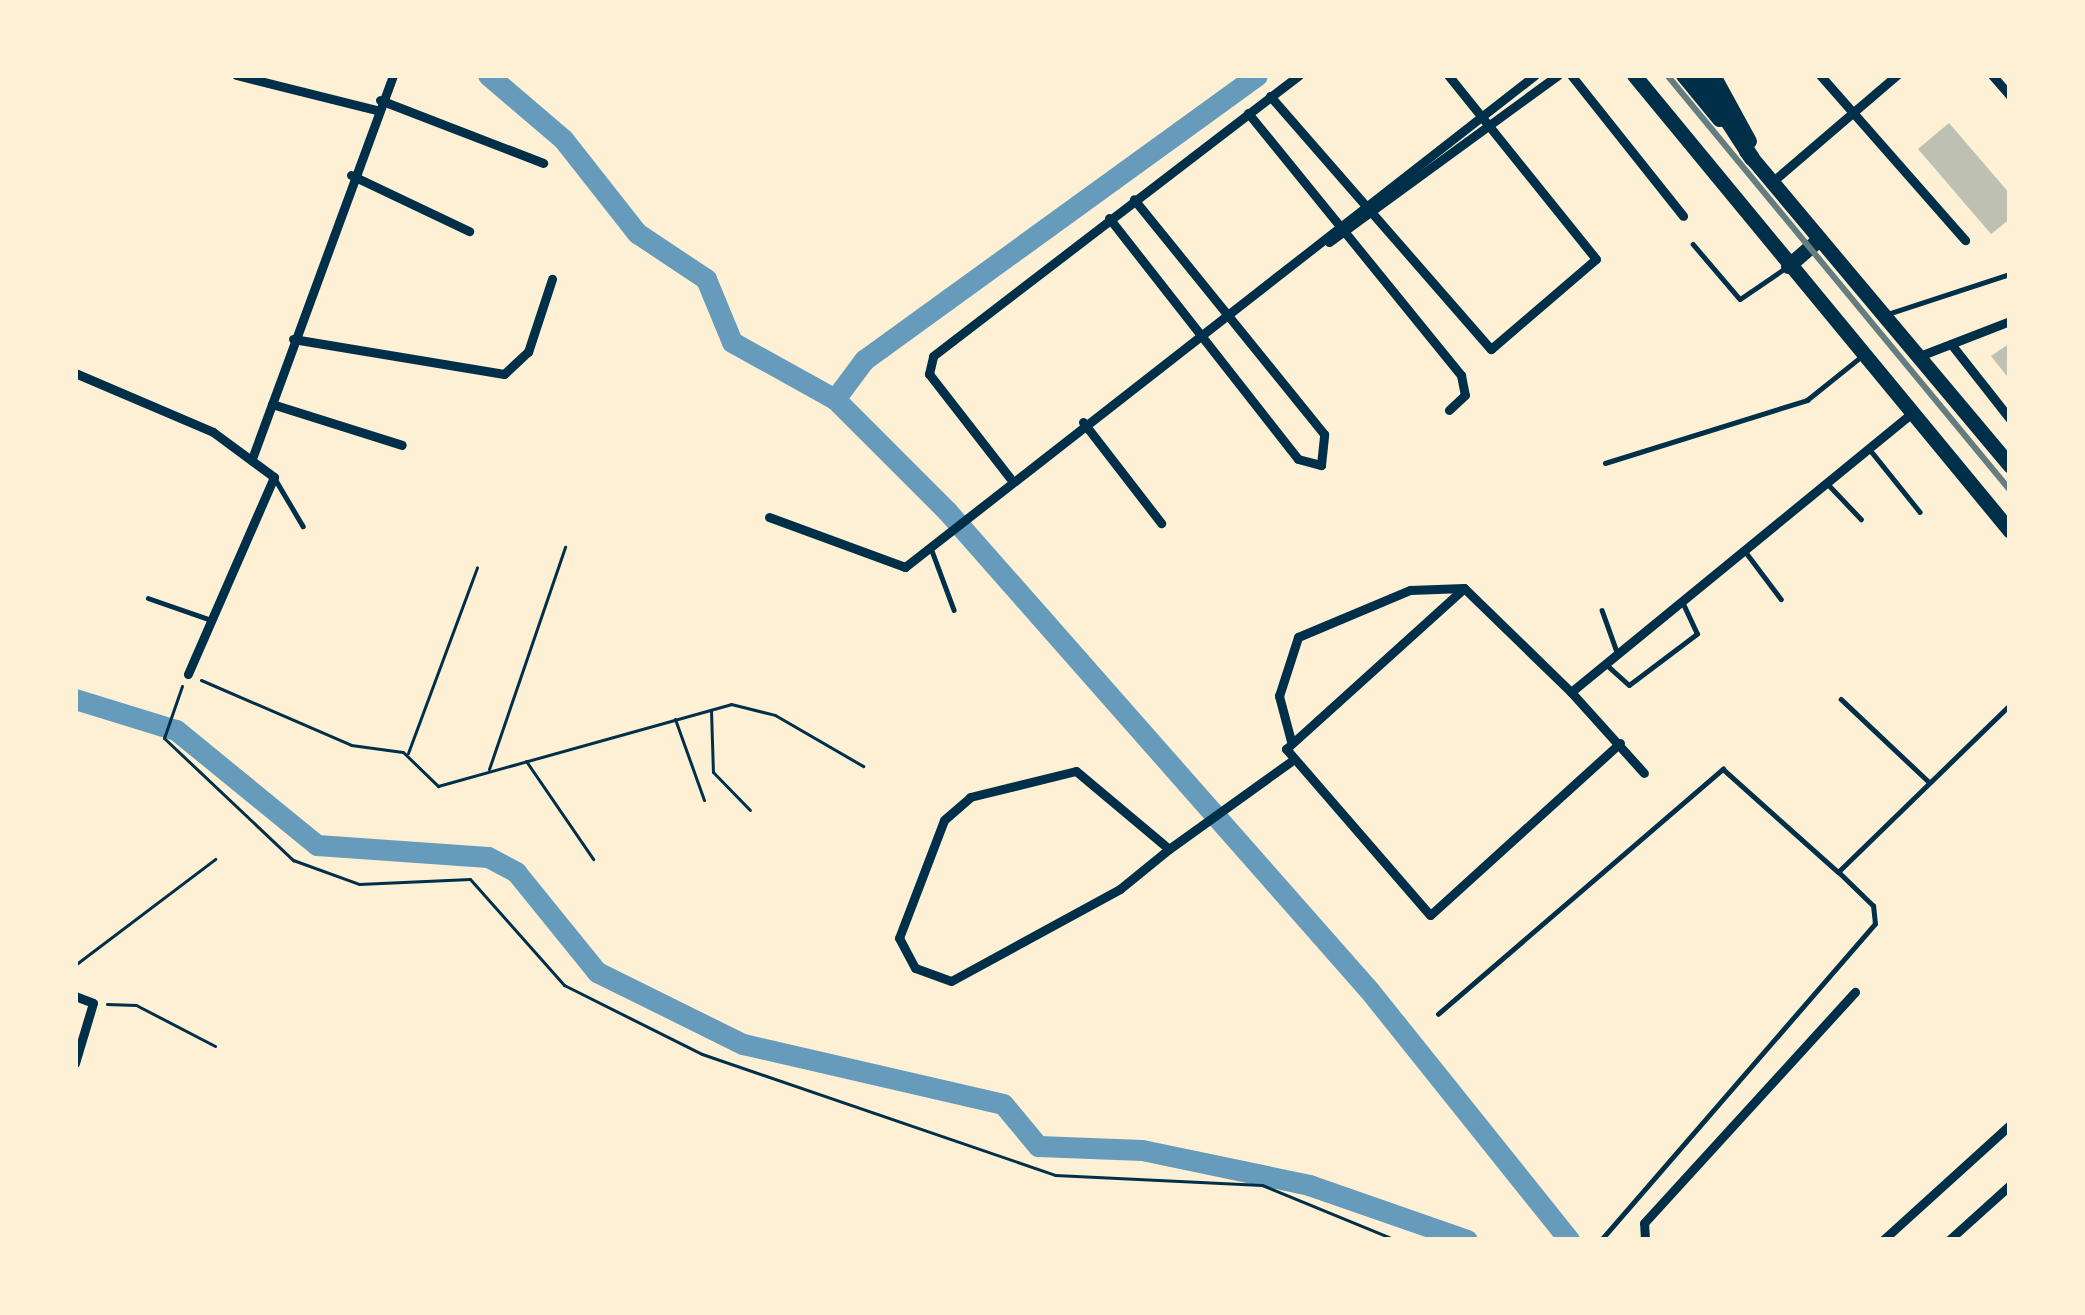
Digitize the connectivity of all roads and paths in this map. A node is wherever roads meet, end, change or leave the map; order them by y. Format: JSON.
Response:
{"nodes":[{"id":1,"x":236,"y":75,"type":"edge"},
{"id":2,"x":393,"y":75,"type":"edge"},
{"id":3,"x":1299,"y":75,"type":"edge"},
{"id":4,"x":1448,"y":75,"type":"edge"},
{"id":5,"x":1535,"y":75,"type":"edge"},
{"id":6,"x":1558,"y":75,"type":"edge"},
{"id":7,"x":1571,"y":75,"type":"edge"},
{"id":8,"x":1634,"y":75,"type":"edge"},
{"id":9,"x":1683,"y":75,"type":"edge"},
{"id":10,"x":1698,"y":75,"type":"edge"},
{"id":11,"x":1713,"y":75,"type":"edge"},
{"id":12,"x":1820,"y":75,"type":"edge"},
{"id":13,"x":1897,"y":75,"type":"edge"},
{"id":14,"x":1992,"y":75,"type":"edge"},
{"id":15,"x":1270,"y":96,"type":"junction"},
{"id":16,"x":2010,"y":96,"type":"edge"},
{"id":17,"x":378,"y":105,"type":"junction"},
{"id":18,"x":1248,"y":113,"type":"junction"},
{"id":19,"x":1853,"y":113,"type":"junction"},
{"id":20,"x":1480,"y":116,"type":"junction"},
{"id":21,"x":1491,"y":129,"type":"junction"},
{"id":22,"x":1751,"y":158,"type":"junction"},
{"id":23,"x":543,"y":163,"type":"dead end"},
{"id":24,"x":351,"y":176,"type":"junction"},
{"id":25,"x":1771,"y":181,"type":"junction"},
{"id":26,"x":1134,"y":199,"type":"junction"},
{"id":27,"x":1363,"y":204,"type":"junction"},
{"id":28,"x":1683,"y":216,"type":"dead end"},
{"id":29,"x":1109,"y":218,"type":"junction"},
{"id":30,"x":1376,"y":218,"type":"junction"},
{"id":31,"x":1344,"y":229,"type":"junction"},
{"id":32,"x":469,"y":231,"type":"dead end"},
{"id":33,"x":1819,"y":238,"type":"junction"},
{"id":34,"x":1965,"y":240,"type":"dead end"},
{"id":35,"x":1693,"y":244,"type":"dead end"},
{"id":36,"x":1788,"y":266,"type":"junction"},
{"id":37,"x":2010,"y":274,"type":"edge"},
{"id":38,"x":552,"y":279,"type":"dead end"},
{"id":39,"x":1227,"y":311,"type":"junction"},
{"id":40,"x":1882,"y":315,"type":"junction"},
{"id":41,"x":2010,"y":321,"type":"edge"},
{"id":42,"x":1200,"y":333,"type":"junction"},
{"id":43,"x":293,"y":339,"type":"junction"},
{"id":44,"x":1951,"y":344,"type":"junction"},
{"id":45,"x":1862,"y":356,"type":"junction"},
{"id":46,"x":1917,"y":357,"type":"junction"},
{"id":47,"x":75,"y":373,"type":"edge"},
{"id":48,"x":272,"y":404,"type":"junction"},
{"id":49,"x":1448,"y":410,"type":"dead end"},
{"id":50,"x":1912,"y":413,"type":"junction"},
{"id":51,"x":2010,"y":419,"type":"edge"},
{"id":52,"x":1083,"y":422,"type":"junction"},
{"id":53,"x":402,"y":446,"type":"dead end"},
{"id":54,"x":1869,"y":447,"type":"junction"},
{"id":55,"x":253,"y":456,"type":"junction"},
{"id":56,"x":1605,"y":463,"type":"dead end"},
{"id":57,"x":2010,"y":466,"type":"edge"},
{"id":58,"x":274,"y":477,"type":"junction"},
{"id":59,"x":1010,"y":478,"type":"junction"},
{"id":60,"x":1826,"y":482,"type":"junction"},
{"id":61,"x":1920,"y":512,"type":"dead end"},
{"id":62,"x":769,"y":517,"type":"dead end"},
{"id":63,"x":1861,"y":520,"type":"dead end"},
{"id":64,"x":1161,"y":524,"type":"dead end"},
{"id":65,"x":303,"y":526,"type":"dead end"},
{"id":66,"x":2010,"y":531,"type":"edge"},
{"id":67,"x":565,"y":547,"type":"dead end"},
{"id":68,"x":932,"y":548,"type":"junction"},
{"id":69,"x":1744,"y":549,"type":"junction"},
{"id":70,"x":477,"y":567,"type":"dead end"},
{"id":71,"x":1464,"y":588,"type":"junction"},
{"id":72,"x":148,"y":598,"type":"dead end"},
{"id":73,"x":1781,"y":599,"type":"dead end"},
{"id":74,"x":1681,"y":600,"type":"junction"},
{"id":75,"x":954,"y":610,"type":"dead end"},
{"id":76,"x":1602,"y":610,"type":"dead end"},
{"id":77,"x":213,"y":620,"type":"junction"},
{"id":78,"x":1617,"y":652,"type":"junction"},
{"id":79,"x":1604,"y":662,"type":"junction"},
{"id":80,"x":188,"y":674,"type":"junction"},
{"id":81,"x":1571,"y":692,"type":"junction"},
{"id":82,"x":1841,"y":700,"type":"dead end"},
{"id":83,"x":2010,"y":705,"type":"edge"},
{"id":84,"x":711,"y":708,"type":"junction"},
{"id":85,"x":675,"y":717,"type":"junction"},
{"id":86,"x":1291,"y":741,"type":"junction"},
{"id":87,"x":1620,"y":743,"type":"junction"},
{"id":88,"x":408,"y":754,"type":"junction"},
{"id":89,"x":525,"y":759,"type":"junction"},
{"id":90,"x":1290,"y":761,"type":"junction"},
{"id":91,"x":863,"y":766,"type":"dead end"},
{"id":92,"x":489,"y":770,"type":"junction"},
{"id":93,"x":1644,"y":772,"type":"dead end"},
{"id":94,"x":1931,"y":783,"type":"junction"},
{"id":95,"x":704,"y":800,"type":"dead end"},
{"id":96,"x":750,"y":810,"type":"dead end"},
{"id":97,"x":1169,"y":850,"type":"junction"},
{"id":98,"x":593,"y":859,"type":"dead end"},
{"id":99,"x":215,"y":860,"type":"dead end"},
{"id":100,"x":1838,"y":872,"type":"junction"},
{"id":101,"x":75,"y":965,"type":"edge"},
{"id":102,"x":1855,"y":992,"type":"dead end"},
{"id":103,"x":75,"y":996,"type":"edge"},
{"id":104,"x":94,"y":1003,"type":"junction"},
{"id":105,"x":1438,"y":1014,"type":"dead end"},
{"id":106,"x":214,"y":1046,"type":"dead end"},
{"id":107,"x":75,"y":1063,"type":"edge"},
{"id":108,"x":2010,"y":1125,"type":"edge"},
{"id":109,"x":2010,"y":1185,"type":"edge"},
{"id":110,"x":1396,"y":1240,"type":"edge"},
{"id":111,"x":1601,"y":1240,"type":"edge"},
{"id":112,"x":1645,"y":1240,"type":"edge"},
{"id":113,"x":1883,"y":1240,"type":"edge"},
{"id":114,"x":1949,"y":1240,"type":"edge"}],
"edges":[{"from":1,"to":17,"type":"street"},
{"from":2,"to":17,"type":"street"},
{"from":3,"to":15,"type":"street"},
{"from":4,"to":20,"type":"street"},
{"from":5,"to":20,"type":"street"},
{"from":6,"to":21,"type":"street"},
{"from":7,"to":28,"type":"street"},
{"from":8,"to":36,"type":"highway"},
{"from":9,"to":22,"type":"highway"},
{"from":10,"to":22,"type":"highway"},
{"from":11,"to":25,"type":"highway"},
{"from":12,"to":19,"type":"street"},
{"from":13,"to":19,"type":"street"},
{"from":14,"to":16,"type":"street"},
{"from":15,"to":18,"type":"street"},
{"from":15,"to":27,"type":"street"},
{"from":17,"to":23,"type":"street"},
{"from":17,"to":24,"type":"street"},
{"from":18,"to":26,"type":"street"},
{"from":18,"to":31,"type":"street"},
{"from":19,"to":25,"type":"street"},
{"from":19,"to":34,"type":"street"},
{"from":20,"to":21,"type":"street"},
{"from":20,"to":27,"type":"street"},
{"from":21,"to":30,"type":"street"},
{"from":21,"to":30,"type":"street"},
{"from":22,"to":25,"type":"highway"},
{"from":24,"to":32,"type":"street"},
{"from":24,"to":43,"type":"street"},
{"from":25,"to":33,"type":"highway"},
{"from":26,"to":29,"type":"street"},
{"from":26,"to":39,"type":"street"},
{"from":27,"to":30,"type":"street"},
{"from":27,"to":31,"type":"street"},
{"from":29,"to":42,"type":"street"},
{"from":29,"to":59,"type":"street"},
{"from":30,"to":31,"type":"street"},
{"from":31,"to":39,"type":"street"},
{"from":31,"to":49,"type":"street"},
{"from":33,"to":36,"type":"highway"},
{"from":33,"to":40,"type":"highway"},
{"from":35,"to":36,"type":"lane"},
{"from":36,"to":45,"type":"highway"},
{"from":37,"to":40,"type":"lane"},
{"from":38,"to":43,"type":"street"},
{"from":39,"to":42,"type":"street"},
{"from":39,"to":42,"type":"street"},
{"from":40,"to":46,"type":"highway"},
{"from":41,"to":44,"type":"street"},
{"from":42,"to":52,"type":"street"},
{"from":43,"to":48,"type":"street"},
{"from":44,"to":46,"type":"street"},
{"from":44,"to":51,"type":"street"},
{"from":45,"to":50,"type":"highway"},
{"from":45,"to":56,"type":"lane"},
{"from":46,"to":57,"type":"highway"},
{"from":47,"to":55,"type":"street"},
{"from":48,"to":53,"type":"street"},
{"from":48,"to":55,"type":"street"},
{"from":50,"to":54,"type":"street"},
{"from":50,"to":66,"type":"highway"},
{"from":52,"to":59,"type":"street"},
{"from":52,"to":64,"type":"street"},
{"from":54,"to":60,"type":"street"},
{"from":54,"to":61,"type":"lane"},
{"from":55,"to":58,"type":"street"},
{"from":58,"to":65,"type":"lane"},
{"from":58,"to":77,"type":"street"},
{"from":59,"to":68,"type":"street"},
{"from":60,"to":63,"type":"lane"},
{"from":60,"to":69,"type":"street"},
{"from":62,"to":68,"type":"street"},
{"from":67,"to":92,"type":"path"},
{"from":68,"to":75,"type":"lane"},
{"from":69,"to":73,"type":"lane"},
{"from":69,"to":74,"type":"street"},
{"from":70,"to":88,"type":"path"},
{"from":71,"to":81,"type":"street"},
{"from":71,"to":86,"type":"street"},
{"from":71,"to":86,"type":"street"},
{"from":72,"to":77,"type":"lane"},
{"from":74,"to":78,"type":"street"},
{"from":74,"to":79,"type":"lane"},
{"from":76,"to":78,"type":"lane"},
{"from":77,"to":80,"type":"street"},
{"from":78,"to":79,"type":"street"},
{"from":79,"to":81,"type":"street"},
{"from":80,"to":88,"type":"path"},
{"from":80,"to":110,"type":"path"},
{"from":81,"to":87,"type":"street"},
{"from":82,"to":94,"type":"lane"},
{"from":83,"to":94,"type":"lane"},
{"from":84,"to":85,"type":"path"},
{"from":84,"to":91,"type":"path"},
{"from":84,"to":96,"type":"path"},
{"from":85,"to":89,"type":"path"},
{"from":85,"to":95,"type":"path"},
{"from":86,"to":90,"type":"street"},
{"from":87,"to":90,"type":"street"},
{"from":87,"to":93,"type":"street"},
{"from":88,"to":92,"type":"path"},
{"from":89,"to":92,"type":"path"},
{"from":89,"to":98,"type":"path"},
{"from":90,"to":97,"type":"street"},
{"from":94,"to":100,"type":"lane"},
{"from":97,"to":97,"type":"street"},
{"from":99,"to":101,"type":"path"},
{"from":100,"to":105,"type":"lane"},
{"from":100,"to":111,"type":"lane"},
{"from":102,"to":112,"type":"street"},
{"from":103,"to":104,"type":"street"},
{"from":104,"to":106,"type":"path"},
{"from":104,"to":107,"type":"street"},
{"from":108,"to":113,"type":"street"},
{"from":109,"to":114,"type":"street"}]}
